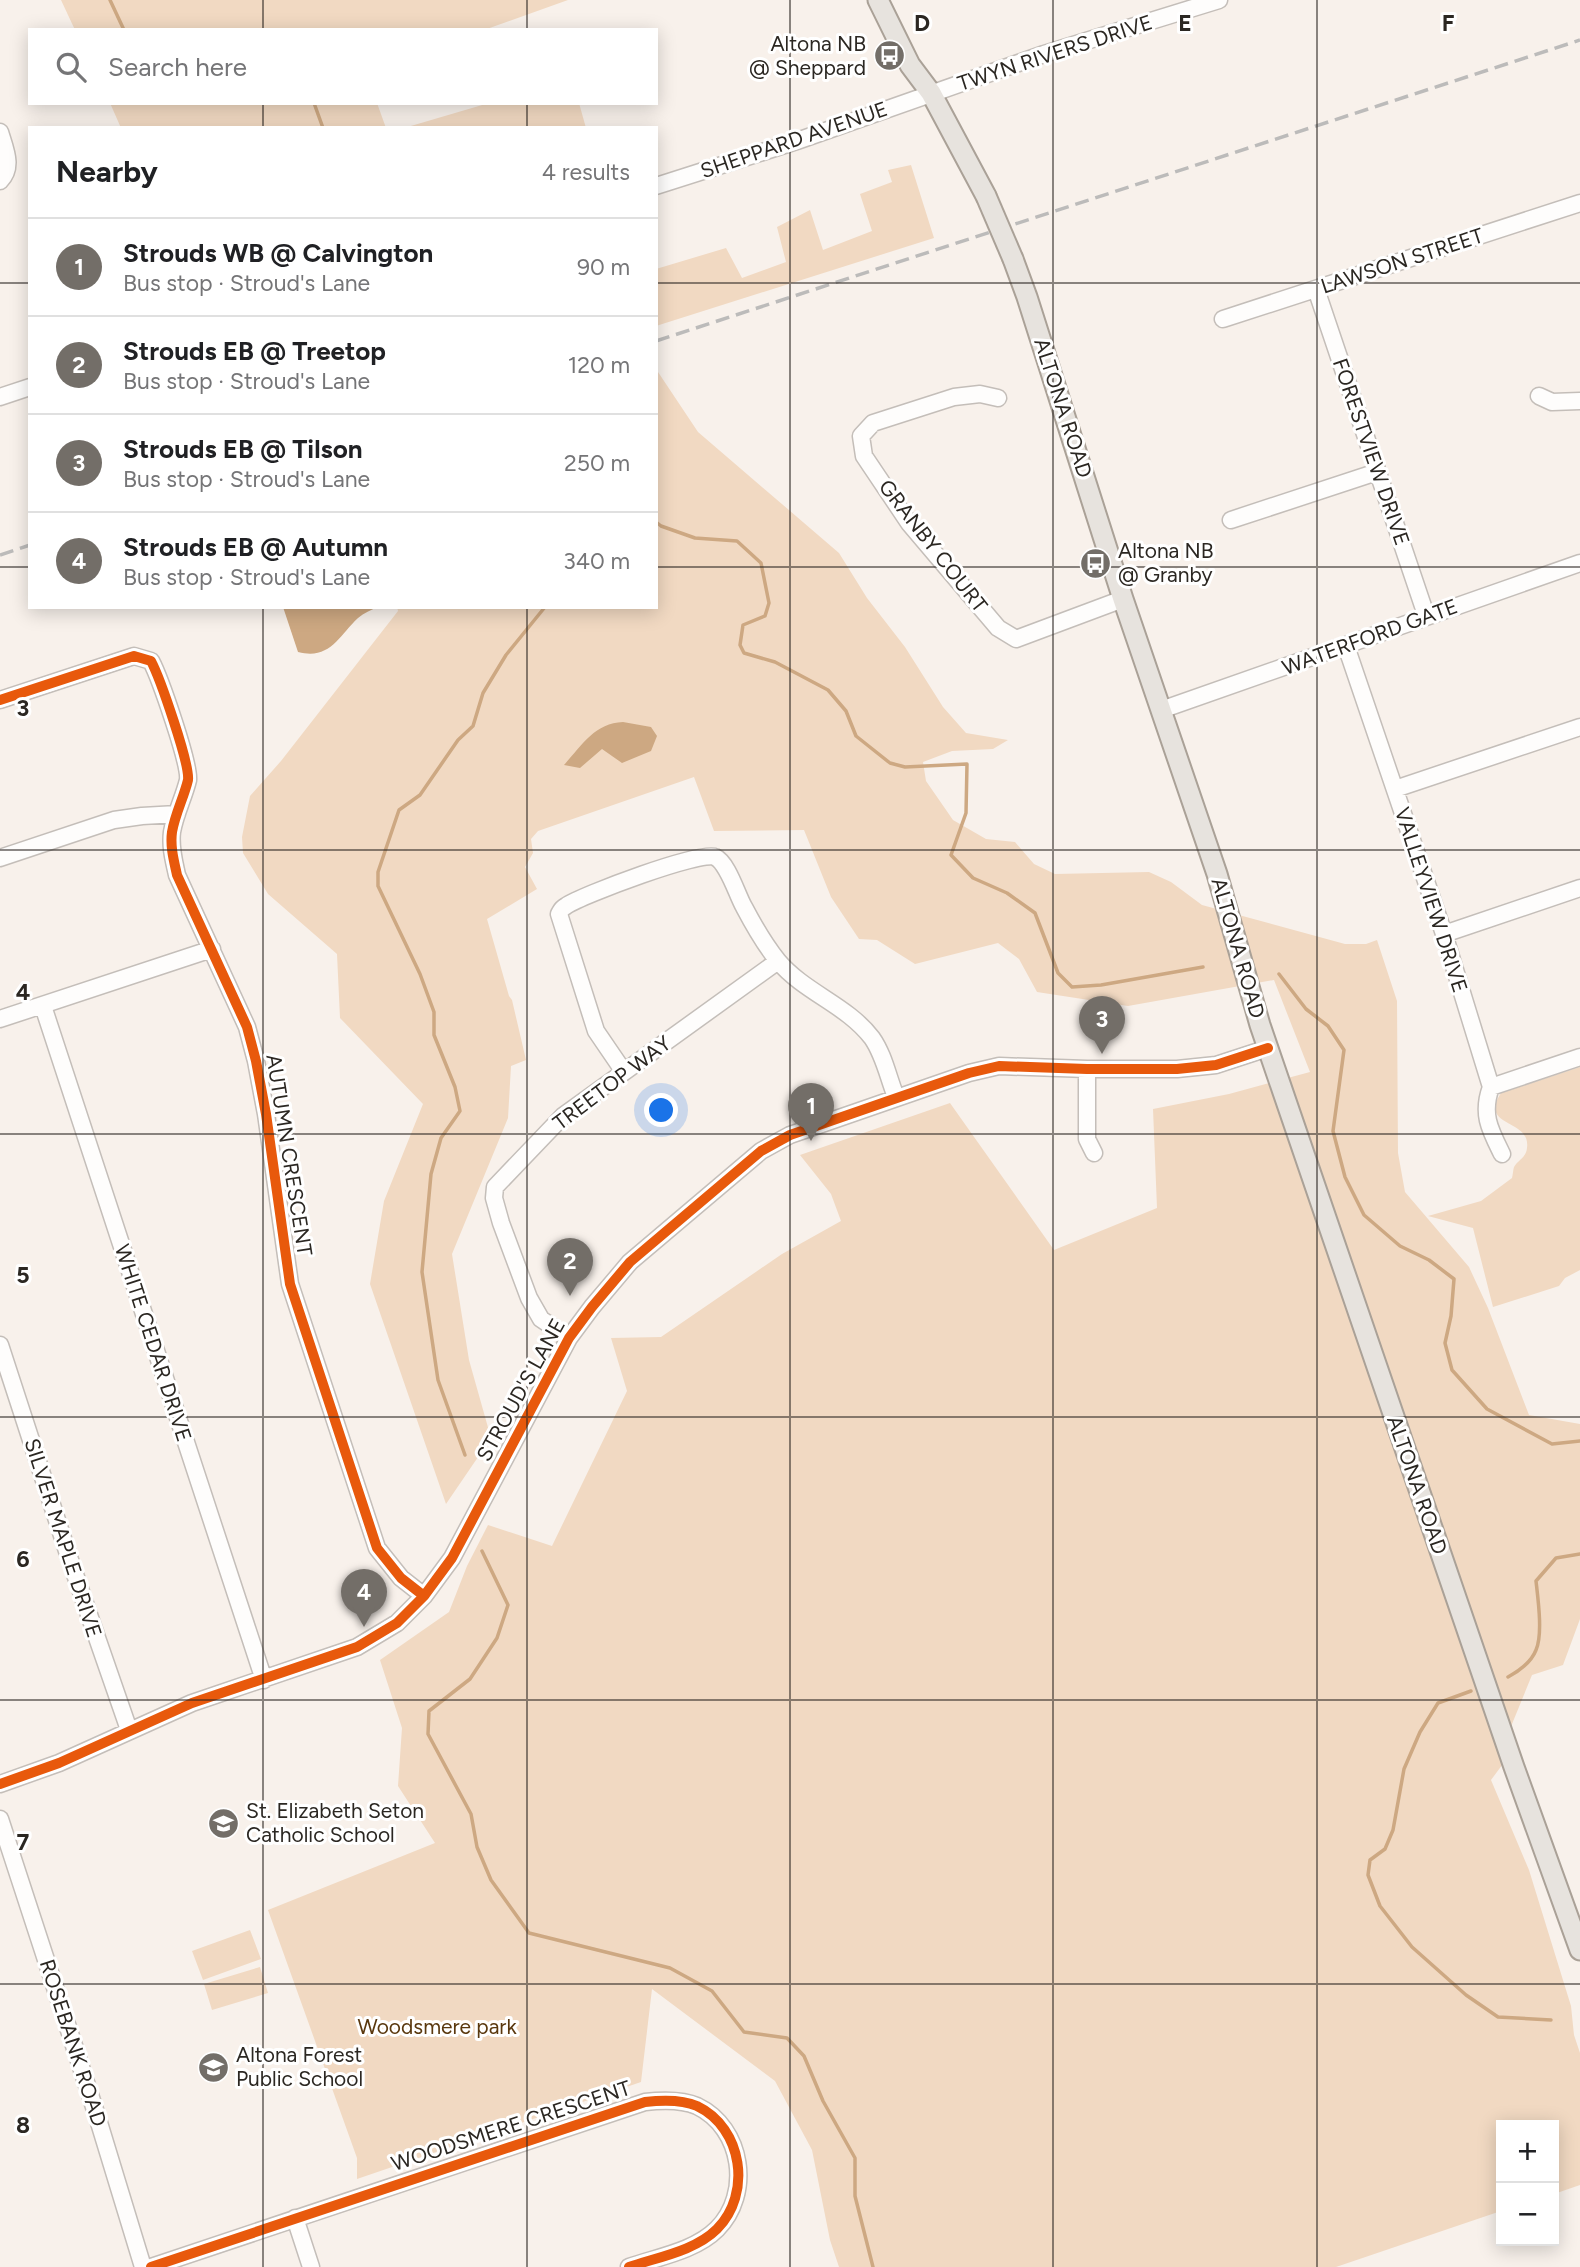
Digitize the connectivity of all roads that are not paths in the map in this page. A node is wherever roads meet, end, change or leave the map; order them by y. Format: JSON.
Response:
{"nodes":[{"id":1,"x":877,"y":0,"type":"edge"},
{"id":2,"x":1219,"y":0,"type":"edge"},
{"id":3,"x":931,"y":93,"type":"junction"},
{"id":4,"x":0,"y":132,"type":"edge"},
{"id":5,"x":0,"y":181,"type":"edge"},
{"id":6,"x":658,"y":185,"type":"edge"},
{"id":7,"x":1580,"y":203,"type":"edge"},
{"id":8,"x":1316,"y":289,"type":"junction"},
{"id":9,"x":1223,"y":319,"type":"dead end"},
{"id":10,"x":28,"y":387,"type":"edge"},
{"id":11,"x":2,"y":392,"type":"edge"},
{"id":12,"x":1539,"y":396,"type":"dead end"},
{"id":13,"x":998,"y":398,"type":"dead end"},
{"id":14,"x":1580,"y":401,"type":"edge"},
{"id":15,"x":1377,"y":472,"type":"junction"},
{"id":16,"x":1231,"y":520,"type":"dead end"},
{"id":17,"x":1580,"y":564,"type":"edge"},
{"id":18,"x":1123,"y":599,"type":"junction"},
{"id":19,"x":1426,"y":615,"type":"junction"},
{"id":20,"x":1346,"y":646,"type":"junction"},
{"id":21,"x":0,"y":700,"type":"edge"},
{"id":22,"x":1161,"y":710,"type":"junction"},
{"id":23,"x":1580,"y":727,"type":"edge"},
{"id":24,"x":1395,"y":789,"type":"junction"},
{"id":25,"x":177,"y":814,"type":"junction"},
{"id":26,"x":0,"y":858,"type":"edge"},
{"id":27,"x":1580,"y":888,"type":"edge"},
{"id":28,"x":1444,"y":934,"type":"junction"},
{"id":29,"x":212,"y":949,"type":"junction"},
{"id":30,"x":778,"y":961,"type":"junction"},
{"id":31,"x":43,"y":1006,"type":"junction"},
{"id":32,"x":0,"y":1018,"type":"edge"},
{"id":33,"x":1268,"y":1048,"type":"junction"},
{"id":34,"x":1580,"y":1058,"type":"edge"},
{"id":35,"x":1087,"y":1069,"type":"junction"},
{"id":36,"x":624,"y":1072,"type":"junction"},
{"id":37,"x":1490,"y":1087,"type":"junction"},
{"id":38,"x":896,"y":1097,"type":"junction"},
{"id":39,"x":1094,"y":1153,"type":"dead end"},
{"id":40,"x":1502,"y":1154,"type":"dead end"},
{"id":41,"x":569,"y":1338,"type":"junction"},
{"id":42,"x":0,"y":1345,"type":"edge"},
{"id":43,"x":424,"y":1596,"type":"junction"},
{"id":44,"x":264,"y":1680,"type":"junction"},
{"id":45,"x":129,"y":1730,"type":"junction"},
{"id":46,"x":0,"y":1784,"type":"edge"},
{"id":47,"x":0,"y":1819,"type":"edge"},
{"id":48,"x":1580,"y":1950,"type":"edge"},
{"id":49,"x":295,"y":2218,"type":"junction"},
{"id":50,"x":143,"y":2267,"type":"edge"},
{"id":51,"x":151,"y":2267,"type":"edge"},
{"id":52,"x":311,"y":2267,"type":"edge"},
{"id":53,"x":629,"y":2267,"type":"edge"}],
"edges":[{"from":1,"to":3,"type":"main road","name":"ALTONA ROAD"},
{"from":2,"to":3,"type":"street","name":"TWYN RIVERS DRIVE"},
{"from":3,"to":6,"type":"street","name":"SHEPPARD AVENUE"},
{"from":3,"to":18,"type":"main road","name":"ALTONA ROAD","bridge":true},
{"from":4,"to":5,"type":"street"},
{"from":7,"to":8,"type":"street","name":"LAWSON STREET"},
{"from":8,"to":9,"type":"street","name":"LAWSON STREET"},
{"from":8,"to":15,"type":"street","name":"FORESTVIEW DRIVE"},
{"from":10,"to":11,"type":"street"},
{"from":12,"to":14,"type":"street"},
{"from":13,"to":18,"type":"street","name":"GRANBY COURT"},
{"from":15,"to":16,"type":"street"},
{"from":15,"to":19,"type":"street","name":"FORESTVIEW DRIVE"},
{"from":17,"to":19,"type":"street","name":"WATERFORD GATE"},
{"from":18,"to":22,"type":"main road","name":"ALTONA ROAD"},
{"from":19,"to":20,"type":"street","name":"WATERFORD GATE"},
{"from":20,"to":22,"type":"street","name":"WATERFORD GATE"},
{"from":20,"to":24,"type":"street","name":"VALLEYVIEW DRIVE"},
{"from":21,"to":25,"type":"street","name":"AUTUMN CRESCENT"},
{"from":22,"to":33,"type":"main road","name":"ALTONA ROAD"},
{"from":23,"to":24,"type":"street"},
{"from":24,"to":28,"type":"street","name":"VALLEYVIEW DRIVE"},
{"from":25,"to":26,"type":"street"},
{"from":25,"to":29,"type":"street","name":"AUTUMN CRESCENT"},
{"from":27,"to":28,"type":"street"},
{"from":28,"to":37,"type":"street","name":"VALLEYVIEW DRIVE"},
{"from":29,"to":31,"type":"street"},
{"from":29,"to":43,"type":"street","name":"AUTUMN CRESCENT"},
{"from":30,"to":36,"type":"street","name":"TREETOP WAY"},
{"from":30,"to":36,"type":"street"},
{"from":30,"to":38,"type":"street"},
{"from":31,"to":32,"type":"street"},
{"from":31,"to":44,"type":"street","name":"WHITE CEDAR DRIVE"},
{"from":33,"to":35,"type":"street","name":"STROUD'S LANE"},
{"from":33,"to":48,"type":"main road","name":"ALTONA ROAD"},
{"from":34,"to":37,"type":"street"},
{"from":35,"to":38,"type":"street","name":"STROUD'S LANE"},
{"from":35,"to":39,"type":"street"},
{"from":36,"to":41,"type":"street","name":"TREETOP WAY"},
{"from":37,"to":40,"type":"street","name":"VALLEYVIEW DRIVE"},
{"from":38,"to":41,"type":"street","name":"STROUD'S LANE"},
{"from":41,"to":43,"type":"street","name":"STROUD'S LANE"},
{"from":42,"to":45,"type":"street","name":"SILVER MAPLE DRIVE"},
{"from":43,"to":44,"type":"street","name":"STROUD'S LANE"},
{"from":44,"to":45,"type":"street","name":"STROUD'S LANE"},
{"from":45,"to":46,"type":"street","name":"STROUD'S LANE"},
{"from":47,"to":50,"type":"street","name":"ROSEBANK ROAD"},
{"from":49,"to":51,"type":"street","name":"WOODSMERE CRESCENT"},
{"from":49,"to":52,"type":"street"},
{"from":49,"to":53,"type":"street","name":"WOODSMERE CRESCENT"}]}
